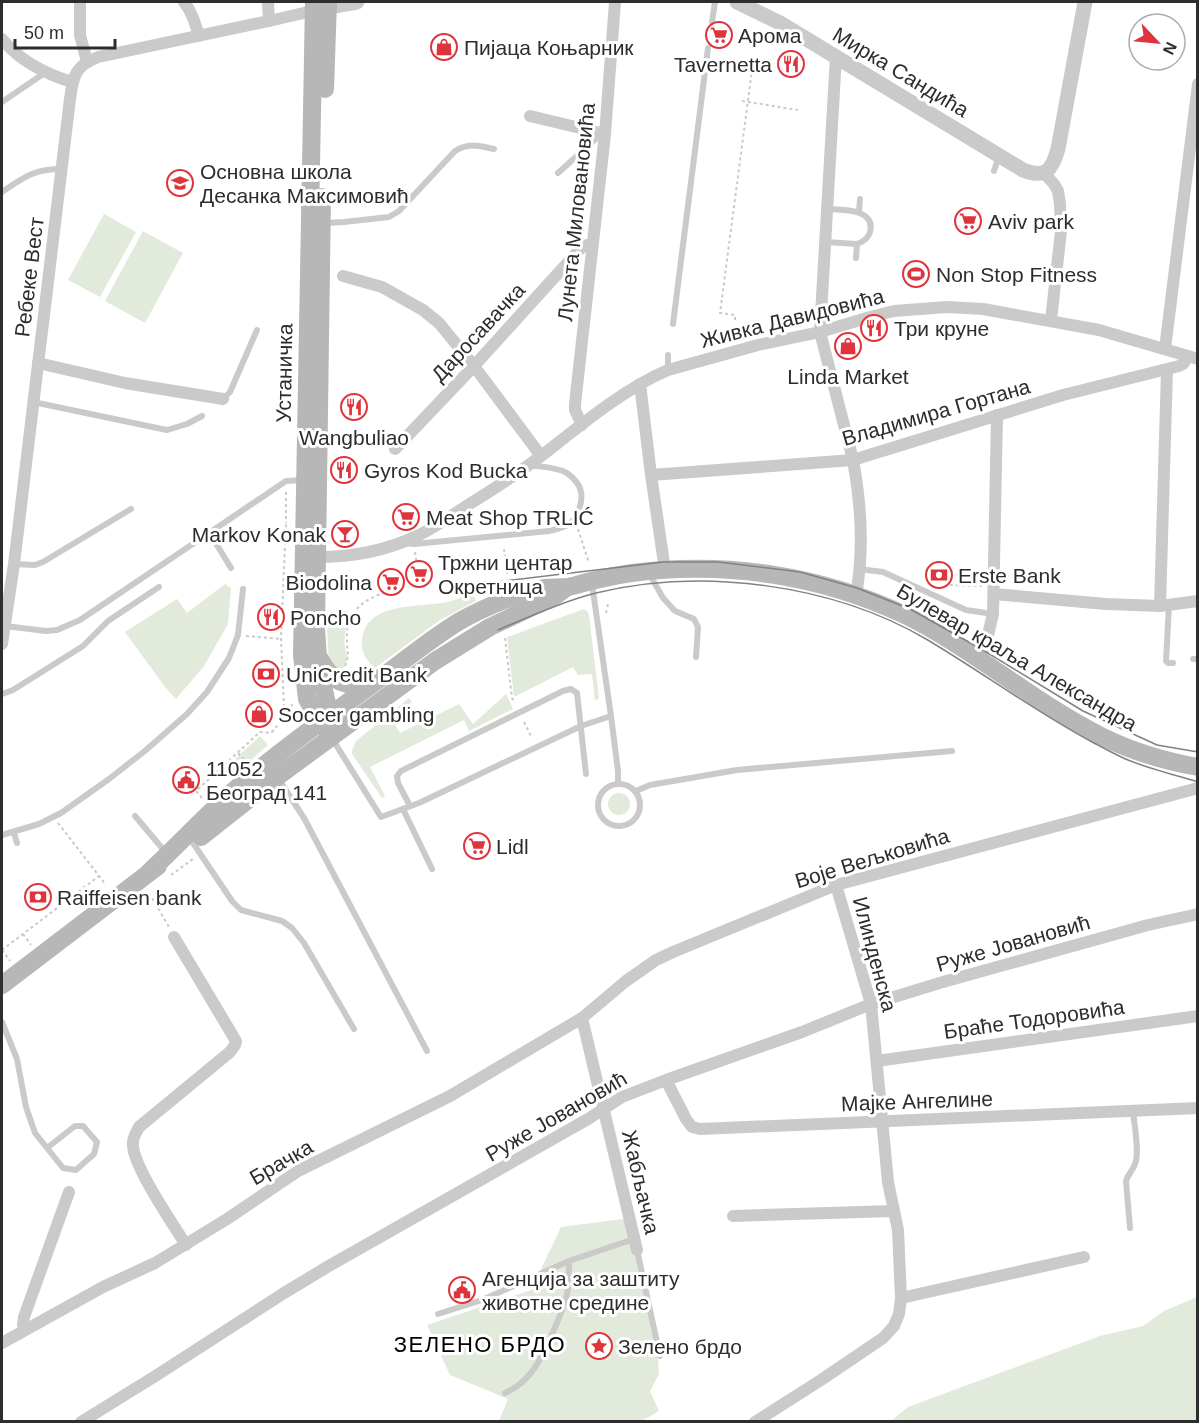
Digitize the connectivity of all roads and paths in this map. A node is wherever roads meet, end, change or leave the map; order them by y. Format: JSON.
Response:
{"nodes":[{"id":1,"x":80,"y":2,"type":"edge"},
{"id":2,"x":184,"y":2,"type":"edge"},
{"id":3,"x":268,"y":2,"type":"edge"},
{"id":4,"x":357,"y":2,"type":"edge"},
{"id":5,"x":615,"y":2,"type":"edge"},
{"id":6,"x":716,"y":2,"type":"edge"},
{"id":7,"x":737,"y":2,"type":"edge"},
{"id":8,"x":1085,"y":2,"type":"edge"},
{"id":9,"x":321,"y":5,"type":"edge"},
{"id":10,"x":268,"y":21,"type":"junction"},
{"id":11,"x":712,"y":22,"type":"dead end"},
{"id":12,"x":757,"y":33,"type":"dead end"},
{"id":13,"x":199,"y":36,"type":"junction"},
{"id":14,"x":2,"y":39,"type":"edge"},
{"id":15,"x":756,"y":44,"type":"dead end"},
{"id":16,"x":708,"y":48,"type":"dead end"},
{"id":17,"x":836,"y":56,"type":"junction"},
{"id":18,"x":87,"y":62,"type":"junction"},
{"id":19,"x":752,"y":70,"type":"dead end"},
{"id":20,"x":47,"y":72,"type":"junction"},
{"id":21,"x":72,"y":82,"type":"junction"},
{"id":22,"x":1197,"y":87,"type":"edge"},
{"id":23,"x":741,"y":101,"type":"dead end"},
{"id":24,"x":2,"y":102,"type":"edge"},
{"id":25,"x":748,"y":102,"type":"junction"},
{"id":26,"x":798,"y":110,"type":"dead end"},
{"id":27,"x":530,"y":116,"type":"dead end"},
{"id":28,"x":603,"y":134,"type":"junction"},
{"id":29,"x":494,"y":149,"type":"dead end"},
{"id":30,"x":999,"y":156,"type":"junction"},
{"id":31,"x":62,"y":169,"type":"junction"},
{"id":32,"x":994,"y":171,"type":"dead end"},
{"id":33,"x":558,"y":173,"type":"dead end"},
{"id":34,"x":1044,"y":173,"type":"junction"},
{"id":35,"x":2,"y":192,"type":"edge"},
{"id":36,"x":860,"y":199,"type":"dead end"},
{"id":37,"x":826,"y":209,"type":"junction"},
{"id":38,"x":859,"y":212,"type":"junction"},
{"id":39,"x":315,"y":223,"type":"junction"},
{"id":40,"x":825,"y":242,"type":"junction"},
{"id":41,"x":592,"y":244,"type":"junction"},
{"id":42,"x":857,"y":244,"type":"junction"},
{"id":43,"x":856,"y":258,"type":"dead end"},
{"id":44,"x":1037,"y":271,"type":"dead end"},
{"id":45,"x":1057,"y":273,"type":"junction"},
{"id":46,"x":343,"y":276,"type":"dead end"},
{"id":47,"x":718,"y":286,"type":"dead end"},
{"id":48,"x":723,"y":287,"type":"junction"},
{"id":49,"x":735,"y":320,"type":"dead end"},
{"id":50,"x":1051,"y":320,"type":"junction"},
{"id":51,"x":673,"y":324,"type":"dead end"},
{"id":52,"x":257,"y":330,"type":"dead end"},
{"id":53,"x":820,"y":332,"type":"junction"},
{"id":54,"x":1165,"y":349,"type":"junction"},
{"id":55,"x":668,"y":355,"type":"dead end"},
{"id":56,"x":1193,"y":358,"type":"edge"},
{"id":57,"x":38,"y":363,"type":"junction"},
{"id":58,"x":474,"y":366,"type":"junction"},
{"id":59,"x":668,"y":370,"type":"junction"},
{"id":60,"x":1167,"y":370,"type":"junction"},
{"id":61,"x":640,"y":384,"type":"junction"},
{"id":62,"x":223,"y":399,"type":"joint"},
{"id":63,"x":33,"y":402,"type":"junction"},
{"id":64,"x":997,"y":415,"type":"junction"},
{"id":65,"x":202,"y":416,"type":"dead end"},
{"id":66,"x":582,"y":425,"type":"junction"},
{"id":67,"x":395,"y":449,"type":"dead end"},
{"id":68,"x":541,"y":456,"type":"junction"},
{"id":69,"x":853,"y":460,"type":"junction"},
{"id":70,"x":529,"y":465,"type":"junction"},
{"id":71,"x":651,"y":475,"type":"junction"},
{"id":72,"x":304,"y":480,"type":"junction"},
{"id":73,"x":130,"y":509,"type":"dead end"},
{"id":74,"x":574,"y":519,"type":"junction"},
{"id":75,"x":286,"y":523,"type":"dead end"},
{"id":76,"x":209,"y":532,"type":"junction"},
{"id":77,"x":401,"y":543,"type":"junction"},
{"id":78,"x":504,"y":549,"type":"dead end"},
{"id":79,"x":310,"y":557,"type":"junction"},
{"id":80,"x":416,"y":560,"type":"dead end"},
{"id":81,"x":8,"y":563,"type":"edge"},
{"id":82,"x":231,"y":568,"type":"dead end"},
{"id":83,"x":859,"y":569,"type":"junction"},
{"id":84,"x":656,"y":571,"type":"junction"},
{"id":85,"x":590,"y":572,"type":"junction"},
{"id":86,"x":507,"y":574,"type":"dead end"},
{"id":87,"x":933,"y":582,"type":"dead end"},
{"id":88,"x":420,"y":585,"type":"dead end"},
{"id":89,"x":971,"y":586,"type":"dead end"},
{"id":90,"x":159,"y":587,"type":"dead end"},
{"id":91,"x":567,"y":587,"type":"junction"},
{"id":92,"x":243,"y":589,"type":"dead end"},
{"id":93,"x":398,"y":589,"type":"dead end"},
{"id":94,"x":994,"y":594,"type":"junction"},
{"id":95,"x":855,"y":595,"type":"junction"},
{"id":96,"x":1197,"y":601,"type":"edge"},
{"id":97,"x":1164,"y":606,"type":"junction"},
{"id":98,"x":993,"y":614,"type":"junction"},
{"id":99,"x":333,"y":615,"type":"dead end"},
{"id":100,"x":353,"y":615,"type":"junction"},
{"id":101,"x":5,"y":626,"type":"junction"},
{"id":102,"x":258,"y":637,"type":"dead end"},
{"id":103,"x":281,"y":639,"type":"junction"},
{"id":104,"x":2,"y":644,"type":"edge"},
{"id":105,"x":318,"y":655,"type":"junction"},
{"id":106,"x":696,"y":657,"type":"dead end"},
{"id":107,"x":978,"y":659,"type":"junction"},
{"id":108,"x":1173,"y":663,"type":"dead end"},
{"id":109,"x":344,"y":669,"type":"dead end"},
{"id":110,"x":372,"y":684,"type":"junction"},
{"id":111,"x":2,"y":694,"type":"edge"},
{"id":112,"x":307,"y":699,"type":"junction"},
{"id":113,"x":284,"y":707,"type":"dead end"},
{"id":114,"x":611,"y":716,"type":"junction"},
{"id":115,"x":325,"y":718,"type":"junction"},
{"id":116,"x":580,"y":726,"type":"junction"},
{"id":117,"x":334,"y":735,"type":"junction"},
{"id":118,"x":288,"y":745,"type":"junction"},
{"id":119,"x":952,"y":751,"type":"dead end"},
{"id":120,"x":237,"y":752,"type":"dead end"},
{"id":121,"x":250,"y":766,"type":"dead end"},
{"id":122,"x":1197,"y":767,"type":"edge"},
{"id":123,"x":586,"y":774,"type":"dead end"},
{"id":124,"x":277,"y":777,"type":"junction"},
{"id":125,"x":618,"y":783,"type":"junction"},
{"id":126,"x":1197,"y":788,"type":"edge"},
{"id":127,"x":636,"y":791,"type":"junction"},
{"id":128,"x":411,"y":806,"type":"junction"},
{"id":129,"x":403,"y":809,"type":"junction"},
{"id":130,"x":135,"y":816,"type":"dead end"},
{"id":131,"x":54,"y":817,"type":"junction"},
{"id":132,"x":14,"y":833,"type":"junction"},
{"id":133,"x":2,"y":835,"type":"edge"},
{"id":134,"x":17,"y":843,"type":"dead end"},
{"id":135,"x":193,"y":843,"type":"junction"},
{"id":136,"x":162,"y":848,"type":"dead end"},
{"id":137,"x":432,"y":869,"type":"dead end"},
{"id":138,"x":99,"y":876,"type":"junction"},
{"id":139,"x":148,"y":883,"type":"junction"},
{"id":140,"x":836,"y":885,"type":"junction"},
{"id":141,"x":85,"y":887,"type":"junction"},
{"id":142,"x":110,"y":890,"type":"dead end"},
{"id":143,"x":95,"y":901,"type":"dead end"},
{"id":144,"x":1197,"y":914,"type":"edge"},
{"id":145,"x":23,"y":934,"type":"junction"},
{"id":146,"x":174,"y":937,"type":"joint"},
{"id":147,"x":33,"y":947,"type":"dead end"},
{"id":148,"x":2,"y":950,"type":"edge"},
{"id":149,"x":3,"y":955,"type":"edge"},
{"id":150,"x":12,"y":963,"type":"dead end"},
{"id":151,"x":2,"y":985,"type":"edge"},
{"id":152,"x":871,"y":1004,"type":"junction"},
{"id":153,"x":1197,"y":1016,"type":"edge"},
{"id":154,"x":582,"y":1018,"type":"junction"},
{"id":155,"x":2,"y":1022,"type":"edge"},
{"id":156,"x":354,"y":1029,"type":"dead end"},
{"id":157,"x":427,"y":1051,"type":"dead end"},
{"id":158,"x":877,"y":1061,"type":"junction"},
{"id":159,"x":666,"y":1080,"type":"junction"},
{"id":160,"x":604,"y":1108,"type":"junction"},
{"id":161,"x":1197,"y":1108,"type":"edge"},
{"id":162,"x":1133,"y":1111,"type":"junction"},
{"id":163,"x":882,"y":1122,"type":"junction"},
{"id":164,"x":47,"y":1148,"type":"junction"},
{"id":165,"x":69,"y":1192,"type":"dead end"},
{"id":166,"x":894,"y":1211,"type":"junction"},
{"id":167,"x":733,"y":1216,"type":"dead end"},
{"id":168,"x":1130,"y":1228,"type":"dead end"},
{"id":169,"x":636,"y":1244,"type":"junction"},
{"id":170,"x":186,"y":1245,"type":"junction"},
{"id":171,"x":1084,"y":1257,"type":"dead end"},
{"id":172,"x":569,"y":1261,"type":"junction"},
{"id":173,"x":901,"y":1298,"type":"junction"},
{"id":174,"x":438,"y":1314,"type":"dead end"},
{"id":175,"x":25,"y":1329,"type":"junction"},
{"id":176,"x":2,"y":1343,"type":"edge"},
{"id":177,"x":660,"y":1356,"type":"dead end"},
{"id":178,"x":505,"y":1393,"type":"dead end"},
{"id":179,"x":81,"y":1422,"type":"edge"},
{"id":180,"x":755,"y":1422,"type":"edge"}],
"edges":[{"from":1,"to":18,"type":"street"},
{"from":2,"to":13,"type":"street"},
{"from":3,"to":10,"type":"street"},
{"from":4,"to":9,"type":"street"},
{"from":5,"to":28,"type":"street","name":"Лунета Миловановића"},
{"from":6,"to":11,"type":"lane"},
{"from":7,"to":17,"type":"street","name":"Мирка Сандића"},
{"from":8,"to":34,"type":"street"},
{"from":9,"to":10,"type":"street"},
{"from":9,"to":39,"type":"main road","name":"Устаничка"},
{"from":10,"to":13,"type":"street"},
{"from":12,"to":15,"type":"path"},
{"from":13,"to":18,"type":"street"},
{"from":14,"to":20,"type":"street"},
{"from":16,"to":51,"type":"lane"},
{"from":17,"to":30,"type":"street","name":"Мирка Сандића"},
{"from":17,"to":37,"type":"street"},
{"from":18,"to":21,"type":"street"},
{"from":19,"to":25,"type":"path"},
{"from":20,"to":21,"type":"street"},
{"from":20,"to":24,"type":"lane"},
{"from":21,"to":31,"type":"street","name":"Ребеке Вест"},
{"from":22,"to":54,"type":"street"},
{"from":23,"to":25,"type":"path"},
{"from":25,"to":26,"type":"path"},
{"from":25,"to":48,"type":"path"},
{"from":27,"to":28,"type":"street"},
{"from":28,"to":33,"type":"lane"},
{"from":28,"to":41,"type":"street","name":"Лунета Миловановића"},
{"from":29,"to":39,"type":"lane"},
{"from":30,"to":32,"type":"lane"},
{"from":30,"to":34,"type":"street","name":"Мирка Сандића"},
{"from":31,"to":35,"type":"lane"},
{"from":31,"to":57,"type":"street","name":"Ребеке Вест"},
{"from":34,"to":45,"type":"street"},
{"from":36,"to":38,"type":"lane"},
{"from":37,"to":38,"type":"lane"},
{"from":37,"to":40,"type":"street"},
{"from":38,"to":42,"type":"lane"},
{"from":39,"to":72,"type":"main road","name":"Устаничка"},
{"from":39,"to":79,"type":"main road","name":"Устаничка"},
{"from":40,"to":42,"type":"lane"},
{"from":40,"to":53,"type":"street"},
{"from":41,"to":58,"type":"street","name":"Даросавачка"},
{"from":41,"to":66,"type":"street","name":"Лунета Миловановића"},
{"from":42,"to":43,"type":"lane"},
{"from":44,"to":45,"type":"lane"},
{"from":45,"to":50,"type":"street"},
{"from":46,"to":58,"type":"street"},
{"from":47,"to":48,"type":"path"},
{"from":48,"to":49,"type":"path"},
{"from":50,"to":53,"type":"street","name":"Живка Давидовића"},
{"from":50,"to":54,"type":"street","name":"Живка Давидовића"},
{"from":52,"to":62,"type":"lane"},
{"from":53,"to":59,"type":"street","name":"Живка Давидовића"},
{"from":53,"to":69,"type":"street"},
{"from":54,"to":56,"type":"street","name":"Живка Давидовића"},
{"from":55,"to":59,"type":"lane"},
{"from":56,"to":60,"type":"street","name":"Владимира Гортана"},
{"from":57,"to":62,"type":"street"},
{"from":57,"to":63,"type":"street","name":"Ребеке Вест"},
{"from":58,"to":67,"type":"street","name":"Даросавачка"},
{"from":58,"to":68,"type":"street"},
{"from":59,"to":61,"type":"street","name":"Живка Давидовића"},
{"from":60,"to":64,"type":"street","name":"Владимира Гортана"},
{"from":60,"to":97,"type":"street"},
{"from":61,"to":66,"type":"street","name":"Живка Давидовића"},
{"from":61,"to":71,"type":"street"},
{"from":63,"to":65,"type":"lane"},
{"from":63,"to":81,"type":"street","name":"Ребеке Вест"},
{"from":64,"to":69,"type":"street","name":"Владимира Гортана"},
{"from":64,"to":94,"type":"street"},
{"from":66,"to":68,"type":"street","name":"Живка Давидовића"},
{"from":68,"to":70,"type":"street","name":"Живка Давидовића"},
{"from":69,"to":71,"type":"street","name":"Владимира Гортана"},
{"from":69,"to":83,"type":"street"},
{"from":70,"to":74,"type":"lane"},
{"from":70,"to":77,"type":"street","name":"Живка Давидовића"},
{"from":71,"to":84,"type":"street"},
{"from":72,"to":76,"type":"lane"},
{"from":72,"to":79,"type":"main road","name":"Устаничка"},
{"from":73,"to":81,"type":"lane"},
{"from":74,"to":77,"type":"lane","name":"Живка Давидовића"},
{"from":74,"to":85,"type":"path"},
{"from":75,"to":103,"type":"path"},
{"from":76,"to":82,"type":"lane"},
{"from":76,"to":101,"type":"lane"},
{"from":77,"to":79,"type":"street","name":"Живка Давидовића"},
{"from":78,"to":86,"type":"path"},
{"from":79,"to":105,"type":"main road","name":"Устаничка"},
{"from":79,"to":112,"type":"main road","name":"Устаничка"},
{"from":80,"to":88,"type":"path"},
{"from":81,"to":101,"type":"street","name":"Ребеке Вест"},
{"from":83,"to":95,"type":"street"},
{"from":83,"to":98,"type":"lane"},
{"from":84,"to":85,"type":"main road","name":"Булевар краља Александра"},
{"from":84,"to":95,"type":"main road","name":"Булевар краља Александра"},
{"from":84,"to":106,"type":"lane"},
{"from":85,"to":91,"type":"main road","name":"Булевар краља Александра"},
{"from":85,"to":114,"type":"lane"},
{"from":87,"to":89,"type":"path"},
{"from":90,"to":111,"type":"lane"},
{"from":91,"to":110,"type":"main road","name":"Булевар краља Александра"},
{"from":91,"to":117,"type":"main road","name":"Булевар краља Александра"},
{"from":92,"to":131,"type":"lane"},
{"from":93,"to":100,"type":"path"},
{"from":94,"to":97,"type":"street"},
{"from":94,"to":98,"type":"street"},
{"from":95,"to":107,"type":"main road","name":"Булевар краља Александра"},
{"from":96,"to":97,"type":"street"},
{"from":97,"to":108,"type":"lane"},
{"from":98,"to":107,"type":"street"},
{"from":99,"to":100,"type":"path"},
{"from":100,"to":109,"type":"path"},
{"from":101,"to":104,"type":"street","name":"Ребеке Вест"},
{"from":102,"to":103,"type":"path"},
{"from":103,"to":113,"type":"path"},
{"from":105,"to":110,"type":"main road"},
{"from":105,"to":115,"type":"main road","name":"Устаничка"},
{"from":107,"to":122,"type":"main road","name":"Булевар краља Александра"},
{"from":110,"to":115,"type":"main road","name":"Булевар краља Александра"},
{"from":112,"to":115,"type":"main road","name":"Устаничка"},
{"from":112,"to":118,"type":"main road"},
{"from":114,"to":116,"type":"lane"},
{"from":114,"to":125,"type":"lane"},
{"from":115,"to":117,"type":"main road","name":"Устаничка"},
{"from":115,"to":118,"type":"main road","name":"Булевар краља Александра"},
{"from":116,"to":123,"type":"lane"},
{"from":116,"to":128,"type":"lane"},
{"from":116,"to":128,"type":"lane"},
{"from":117,"to":124,"type":"main road","name":"Булевар краља Александра"},
{"from":117,"to":129,"type":"lane"},
{"from":118,"to":139,"type":"main road","name":"Булевар краља Александра"},
{"from":119,"to":127,"type":"lane"},
{"from":120,"to":121,"type":"path"},
{"from":124,"to":135,"type":"main road","name":"Булевар краља Александра"},
{"from":124,"to":157,"type":"lane"},
{"from":125,"to":127,"type":"lane"},
{"from":125,"to":127,"type":"lane"},
{"from":126,"to":140,"type":"street","name":"Воје Вељковића"},
{"from":128,"to":129,"type":"lane"},
{"from":129,"to":137,"type":"lane"},
{"from":130,"to":136,"type":"lane"},
{"from":131,"to":132,"type":"lane"},
{"from":131,"to":138,"type":"path"},
{"from":132,"to":133,"type":"lane"},
{"from":132,"to":134,"type":"lane"},
{"from":135,"to":139,"type":"main road","name":"Булевар краља Александра"},
{"from":135,"to":156,"type":"lane"},
{"from":138,"to":141,"type":"path"},
{"from":138,"to":142,"type":"path"},
{"from":139,"to":146,"type":"path"},
{"from":139,"to":151,"type":"main road","name":"Булевар краља Александра"},
{"from":140,"to":152,"type":"street","name":"Илинденска"},
{"from":140,"to":154,"type":"street","name":"Воје Вељковића"},
{"from":141,"to":143,"type":"path"},
{"from":141,"to":145,"type":"path"},
{"from":144,"to":152,"type":"street","name":"Руже Јовановић"},
{"from":145,"to":147,"type":"path"},
{"from":145,"to":148,"type":"path"},
{"from":146,"to":170,"type":"street"},
{"from":148,"to":149,"type":"path"},
{"from":149,"to":150,"type":"path"},
{"from":152,"to":158,"type":"street","name":"Илинденска"},
{"from":152,"to":159,"type":"street","name":"Руже Јовановић"},
{"from":153,"to":158,"type":"street","name":"Браће Тодоровића"},
{"from":154,"to":160,"type":"street","name":"Жабљачка"},
{"from":154,"to":170,"type":"street","name":"Брачка"},
{"from":155,"to":164,"type":"lane"},
{"from":158,"to":163,"type":"street","name":"Илинденска"},
{"from":159,"to":160,"type":"street","name":"Руже Јовановић"},
{"from":159,"to":163,"type":"street","name":"Мајке Ангелине"},
{"from":160,"to":169,"type":"street","name":"Жабљачка"},
{"from":160,"to":179,"type":"street","name":"Руже Јовановић"},
{"from":161,"to":162,"type":"street","name":"Мајке Ангелине"},
{"from":162,"to":163,"type":"street","name":"Мајке Ангелине"},
{"from":162,"to":168,"type":"lane"},
{"from":163,"to":166,"type":"street","name":"Илинденска"},
{"from":164,"to":164,"type":"lane"},
{"from":165,"to":175,"type":"street"},
{"from":166,"to":167,"type":"street"},
{"from":166,"to":173,"type":"street","name":"Илинденска"},
{"from":169,"to":172,"type":"lane"},
{"from":169,"to":177,"type":"lane","name":"Жабљачка"},
{"from":170,"to":175,"type":"street","name":"Брачка"},
{"from":171,"to":173,"type":"street"},
{"from":172,"to":174,"type":"lane"},
{"from":172,"to":178,"type":"lane"},
{"from":173,"to":180,"type":"street","name":"Илинденска"},
{"from":175,"to":176,"type":"street","name":"Брачка"}]}
